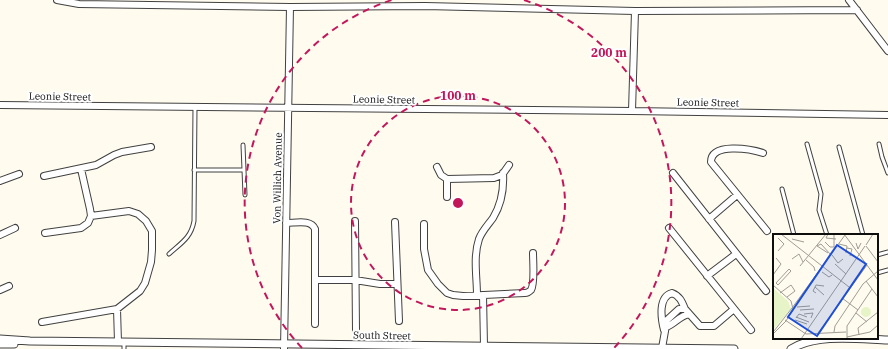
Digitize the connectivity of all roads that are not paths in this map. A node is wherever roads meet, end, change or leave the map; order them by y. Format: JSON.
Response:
{"nodes":[{"id":1,"x":57,"y":0,"type":"edge"},
{"id":2,"x":849,"y":0,"type":"edge"},
{"id":3,"x":425,"y":3,"type":"edge"},
{"id":4,"x":290,"y":7,"type":"junction"},
{"id":5,"x":857,"y":10,"type":"junction"},
{"id":6,"x":635,"y":11,"type":"junction"},
{"id":7,"x":888,"y":51,"type":"edge"},
{"id":8,"x":0,"y":105,"type":"edge"},
{"id":9,"x":195,"y":107,"type":"junction"},
{"id":10,"x":288,"y":108,"type":"junction"},
{"id":11,"x":632,"y":111,"type":"junction"},
{"id":12,"x":888,"y":115,"type":"edge"},
{"id":13,"x":806,"y":144,"type":"dead end"},
{"id":14,"x":880,"y":144,"type":"dead end"},
{"id":15,"x":243,"y":145,"type":"dead end"},
{"id":16,"x":151,"y":147,"type":"dead end"},
{"id":17,"x":839,"y":147,"type":"dead end"},
{"id":18,"x":763,"y":153,"type":"dead end"},
{"id":19,"x":509,"y":165,"type":"dead end"},
{"id":20,"x":437,"y":167,"type":"dead end"},
{"id":21,"x":81,"y":169,"type":"junction"},
{"id":22,"x":194,"y":170,"type":"junction"},
{"id":23,"x":244,"y":170,"type":"junction"},
{"id":24,"x":503,"y":173,"type":"junction"},
{"id":25,"x":673,"y":173,"type":"dead end"},
{"id":26,"x":19,"y":174,"type":"dead end"},
{"id":27,"x":888,"y":174,"type":"edge"},
{"id":28,"x":44,"y":176,"type":"dead end"},
{"id":29,"x":447,"y":178,"type":"junction"},
{"id":30,"x":0,"y":181,"type":"edge"},
{"id":31,"x":782,"y":189,"type":"dead end"},
{"id":32,"x":245,"y":195,"type":"dead end"},
{"id":33,"x":737,"y":195,"type":"junction"},
{"id":34,"x":447,"y":197,"type":"dead end"},
{"id":35,"x":91,"y":216,"type":"junction"},
{"id":36,"x":709,"y":219,"type":"junction"},
{"id":37,"x":355,"y":221,"type":"dead end"},
{"id":38,"x":395,"y":222,"type":"dead end"},
{"id":39,"x":286,"y":223,"type":"junction"},
{"id":40,"x":424,"y":224,"type":"dead end"},
{"id":41,"x":15,"y":228,"type":"dead end"},
{"id":42,"x":669,"y":228,"type":"dead end"},
{"id":43,"x":767,"y":231,"type":"dead end"},
{"id":44,"x":45,"y":233,"type":"dead end"},
{"id":45,"x":794,"y":234,"type":"edge"},
{"id":46,"x":827,"y":234,"type":"edge"},
{"id":47,"x":863,"y":234,"type":"edge"},
{"id":48,"x":0,"y":235,"type":"edge"},
{"id":49,"x":888,"y":252,"type":"edge"},
{"id":50,"x":533,"y":253,"type":"dead end"},
{"id":51,"x":169,"y":254,"type":"dead end"},
{"id":52,"x":736,"y":254,"type":"junction"},
{"id":53,"x":878,"y":255,"type":"edge"},
{"id":54,"x":888,"y":270,"type":"edge"},
{"id":55,"x":878,"y":273,"type":"edge"},
{"id":56,"x":707,"y":276,"type":"junction"},
{"id":57,"x":315,"y":280,"type":"junction"},
{"id":58,"x":355,"y":280,"type":"junction"},
{"id":59,"x":397,"y":284,"type":"junction"},
{"id":60,"x":9,"y":286,"type":"dead end"},
{"id":61,"x":0,"y":290,"type":"edge"},
{"id":62,"x":766,"y":291,"type":"dead end"},
{"id":63,"x":480,"y":295,"type":"junction"},
{"id":64,"x":117,"y":309,"type":"junction"},
{"id":65,"x":734,"y":309,"type":"junction"},
{"id":66,"x":687,"y":312,"type":"junction"},
{"id":67,"x":399,"y":321,"type":"dead end"},
{"id":68,"x":42,"y":322,"type":"dead end"},
{"id":69,"x":315,"y":324,"type":"dead end"},
{"id":70,"x":356,"y":330,"type":"dead end"},
{"id":71,"x":665,"y":330,"type":"junction"},
{"id":72,"x":751,"y":330,"type":"dead end"},
{"id":73,"x":0,"y":339,"type":"edge"},
{"id":74,"x":888,"y":340,"type":"edge"},
{"id":75,"x":30,"y":341,"type":"junction"},
{"id":76,"x":0,"y":344,"type":"edge"},
{"id":77,"x":122,"y":344,"type":"edge"},
{"id":78,"x":199,"y":346,"type":"edge"},
{"id":79,"x":284,"y":346,"type":"edge"},
{"id":80,"x":484,"y":346,"type":"junction"},
{"id":81,"x":498,"y":348,"type":"edge"},
{"id":82,"x":662,"y":348,"type":"junction"},
{"id":83,"x":678,"y":348,"type":"edge"},
{"id":84,"x":734,"y":349,"type":"edge"},
{"id":85,"x":791,"y":349,"type":"edge"}],
"edges":[{"from":1,"to":4,"type":"street"},
{"from":2,"to":5,"type":"street"},
{"from":3,"to":4,"type":"street"},
{"from":3,"to":6,"type":"street"},
{"from":4,"to":10,"type":"street","name":"Von Willich Avenue"},
{"from":5,"to":6,"type":"street"},
{"from":5,"to":7,"type":"street"},
{"from":6,"to":11,"type":"street"},
{"from":8,"to":9,"type":"street","name":"Leonie Street"},
{"from":9,"to":10,"type":"street","name":"Leonie Street"},
{"from":9,"to":22,"type":"lane"},
{"from":10,"to":11,"type":"street","name":"Leonie Street"},
{"from":10,"to":39,"type":"street","name":"Von Willich Avenue"},
{"from":11,"to":12,"type":"street","name":"Leonie Street"},
{"from":13,"to":46,"type":"lane"},
{"from":14,"to":27,"type":"lane"},
{"from":15,"to":23,"type":"lane"},
{"from":16,"to":21,"type":"street"},
{"from":17,"to":47,"type":"lane"},
{"from":18,"to":33,"type":"street"},
{"from":19,"to":24,"type":"street"},
{"from":20,"to":29,"type":"street"},
{"from":21,"to":28,"type":"street"},
{"from":21,"to":35,"type":"street"},
{"from":22,"to":23,"type":"lane"},
{"from":22,"to":51,"type":"lane"},
{"from":23,"to":32,"type":"lane"},
{"from":24,"to":29,"type":"street"},
{"from":24,"to":63,"type":"street"},
{"from":25,"to":36,"type":"street"},
{"from":26,"to":30,"type":"street"},
{"from":29,"to":34,"type":"street"},
{"from":31,"to":45,"type":"lane"},
{"from":33,"to":36,"type":"street"},
{"from":33,"to":43,"type":"street"},
{"from":35,"to":44,"type":"street"},
{"from":35,"to":64,"type":"street"},
{"from":36,"to":52,"type":"street"},
{"from":37,"to":58,"type":"street"},
{"from":38,"to":59,"type":"street"},
{"from":39,"to":57,"type":"street"},
{"from":39,"to":79,"type":"street","name":"Von Willich Avenue"},
{"from":40,"to":63,"type":"street"},
{"from":41,"to":48,"type":"street"},
{"from":42,"to":56,"type":"street"},
{"from":49,"to":53,"type":"lane"},
{"from":50,"to":63,"type":"street"},
{"from":52,"to":56,"type":"street"},
{"from":52,"to":62,"type":"street"},
{"from":54,"to":55,"type":"lane"},
{"from":56,"to":65,"type":"street"},
{"from":57,"to":58,"type":"street"},
{"from":57,"to":69,"type":"street"},
{"from":58,"to":59,"type":"street"},
{"from":58,"to":70,"type":"street"},
{"from":59,"to":67,"type":"street"},
{"from":60,"to":61,"type":"street"},
{"from":63,"to":80,"type":"street"},
{"from":64,"to":68,"type":"street"},
{"from":64,"to":77,"type":"street"},
{"from":65,"to":66,"type":"street"},
{"from":65,"to":72,"type":"street"},
{"from":66,"to":71,"type":"street"},
{"from":66,"to":71,"type":"street"},
{"from":71,"to":82,"type":"street"},
{"from":73,"to":75,"type":"street","name":"South Street"},
{"from":74,"to":85,"type":"street"},
{"from":75,"to":76,"type":"street","name":"South Street"},
{"from":75,"to":77,"type":"street","name":"South Street"},
{"from":77,"to":78,"type":"street","name":"South Street"},
{"from":78,"to":79,"type":"street","name":"South Street"},
{"from":79,"to":80,"type":"street","name":"South Street"},
{"from":80,"to":81,"type":"street","name":"South Street"},
{"from":81,"to":82,"type":"street","name":"South Street"},
{"from":82,"to":83,"type":"street","name":"South Street"},
{"from":83,"to":84,"type":"street","name":"South Street"}]}
